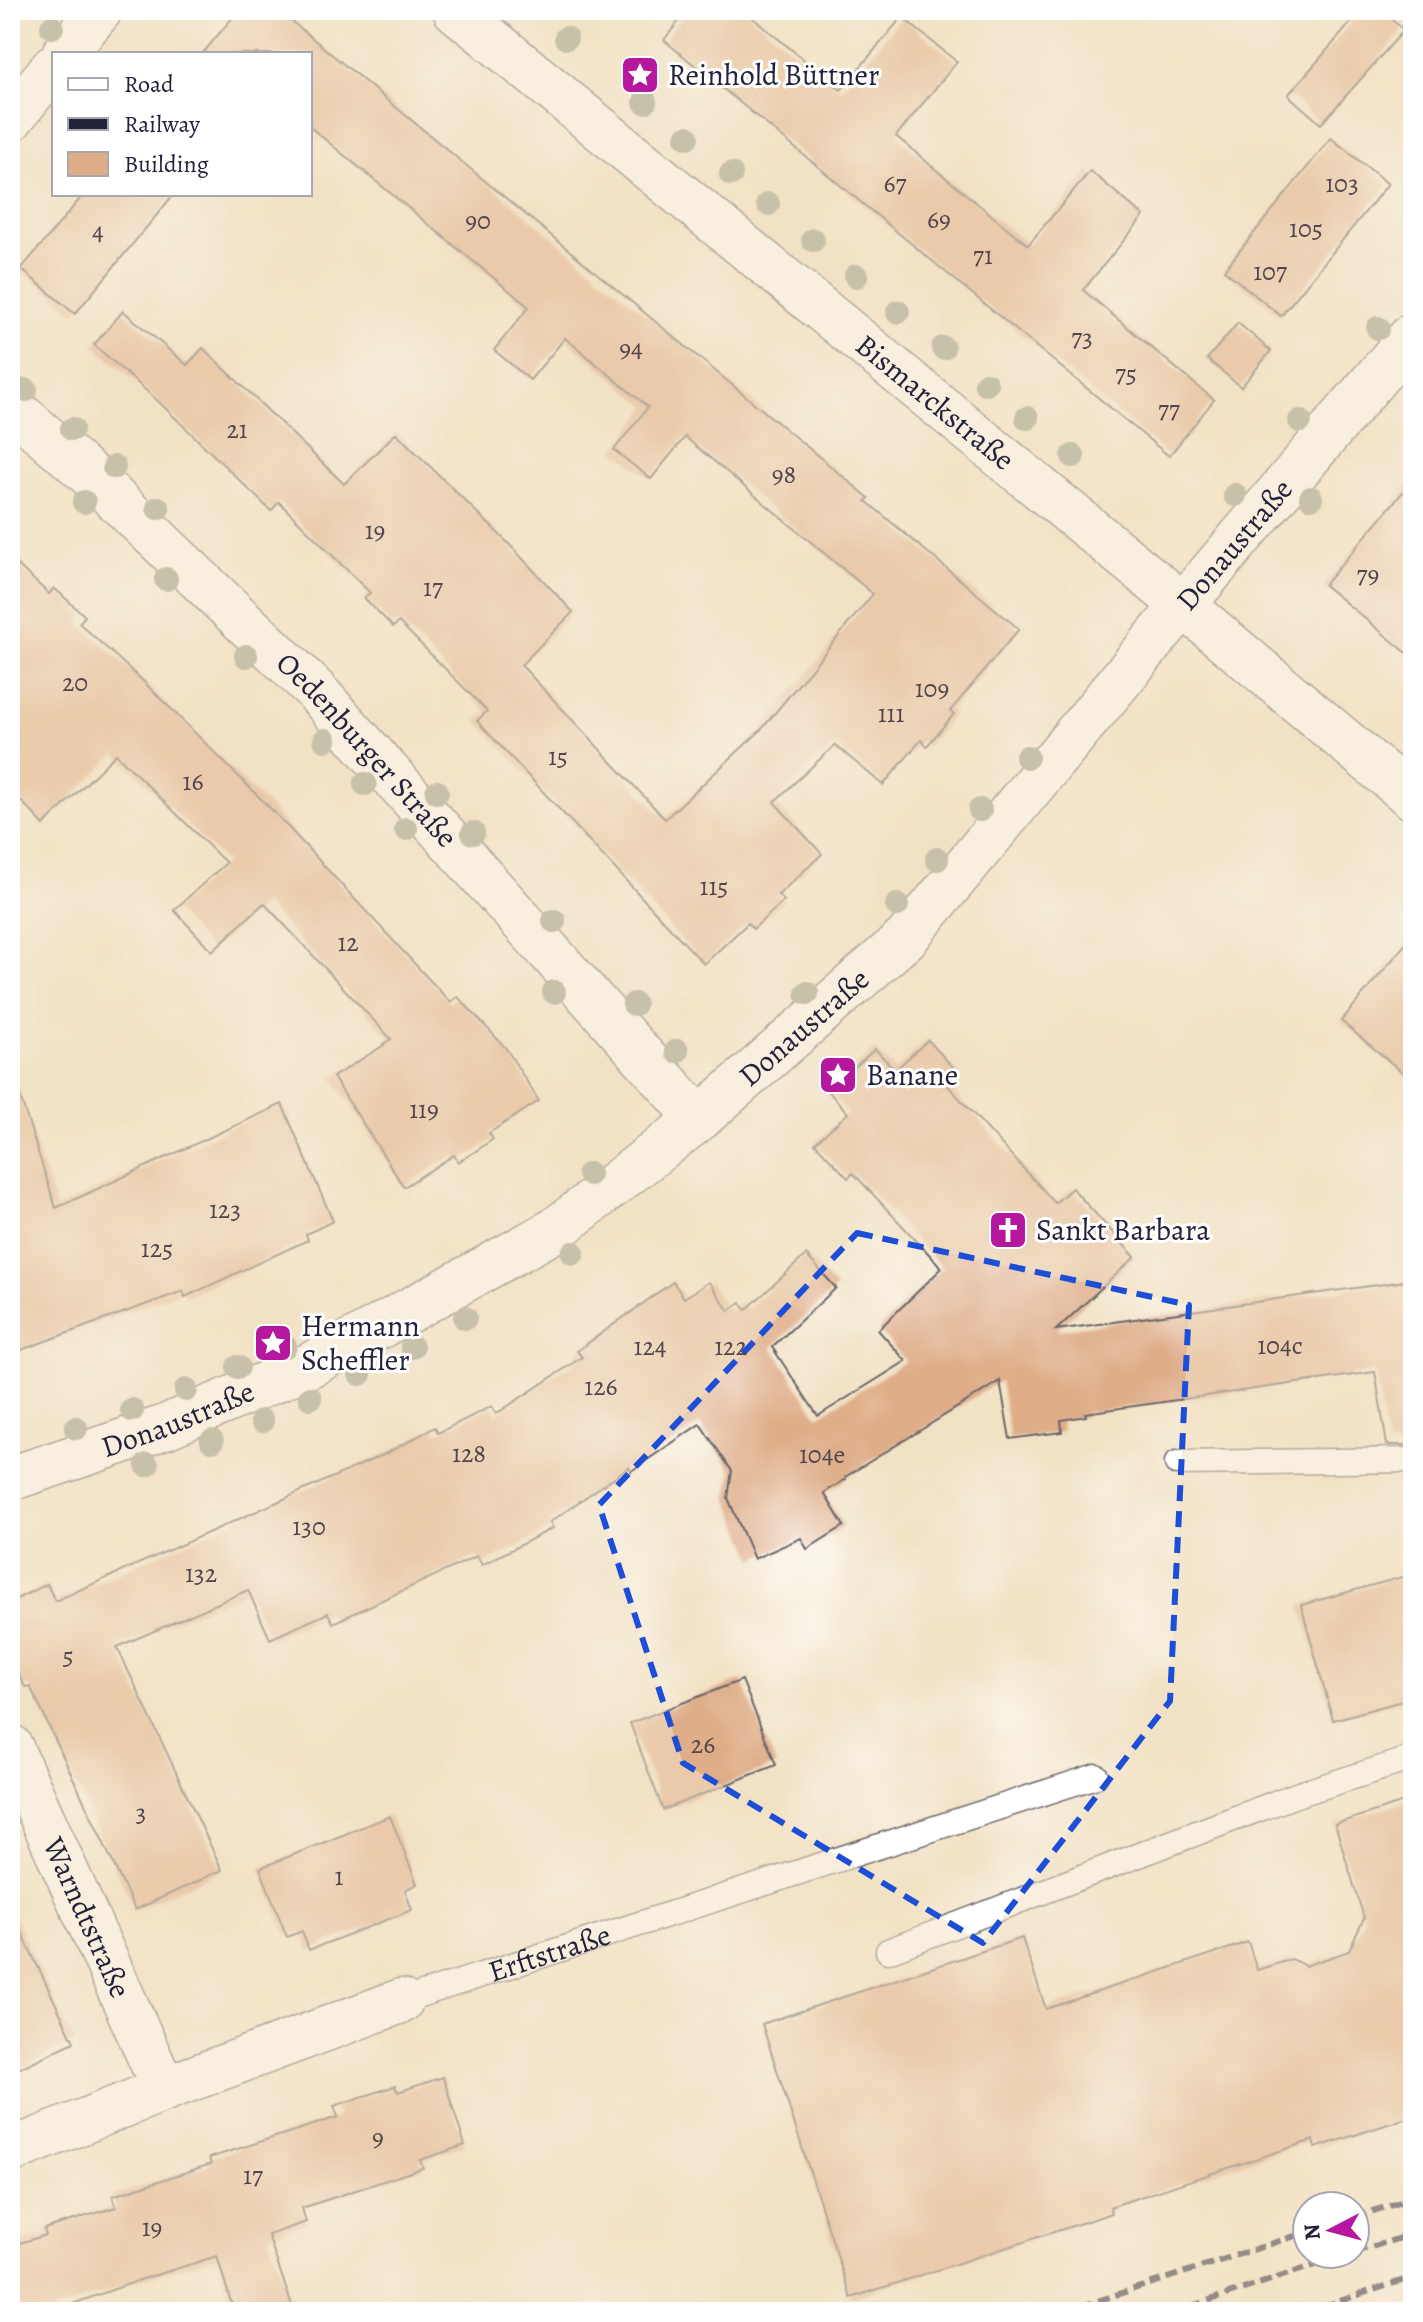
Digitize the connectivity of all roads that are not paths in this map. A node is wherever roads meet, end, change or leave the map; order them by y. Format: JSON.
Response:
{"nodes":[{"id":1,"x":100,"y":10,"type":"edge"},
{"id":2,"x":455,"y":10,"type":"edge"},
{"id":3,"x":66,"y":52,"type":"edge"},
{"id":4,"x":52,"y":68,"type":"edge"},
{"id":5,"x":10,"y":120,"type":"edge"},
{"id":6,"x":1413,"y":334,"type":"edge"},
{"id":7,"x":10,"y":406,"type":"edge"},
{"id":8,"x":1183,"y":605,"type":"junction"},
{"id":9,"x":1413,"y":798,"type":"edge"},
{"id":10,"x":699,"y":1119,"type":"junction"},
{"id":11,"x":1413,"y":1460,"type":"edge"},
{"id":12,"x":1177,"y":1463,"type":"dead end"},
{"id":13,"x":10,"y":1479,"type":"edge"},
{"id":14,"x":10,"y":1746,"type":"edge"},
{"id":15,"x":1413,"y":1758,"type":"edge"},
{"id":16,"x":1096,"y":1776,"type":"dead end"},
{"id":17,"x":888,"y":1951,"type":"dead end"},
{"id":18,"x":401,"y":2001,"type":"joint"},
{"id":19,"x":164,"y":2089,"type":"junction"},
{"id":20,"x":10,"y":2151,"type":"edge"}],
"edges":[{"from":1,"to":3,"type":"street"},
{"from":2,"to":8,"type":"street","name":"Bismarckstraße"},
{"from":4,"to":5,"type":"street"},
{"from":6,"to":8,"type":"street","name":"Donaustraße"},
{"from":7,"to":10,"type":"street","name":"Oedenburger Straße"},
{"from":8,"to":9,"type":"street","name":"Bismarckstraße"},
{"from":8,"to":10,"type":"street","name":"Donaustraße"},
{"from":10,"to":13,"type":"street","name":"Donaustraße"},
{"from":11,"to":12,"type":"lane"},
{"from":14,"to":19,"type":"street","name":"Warndtstraße"},
{"from":15,"to":17,"type":"lane"},
{"from":16,"to":18,"type":"lane","name":"Erftstraße"},
{"from":18,"to":19,"type":"street","name":"Erftstraße"},
{"from":19,"to":20,"type":"street","name":"Erftstraße"}]}
